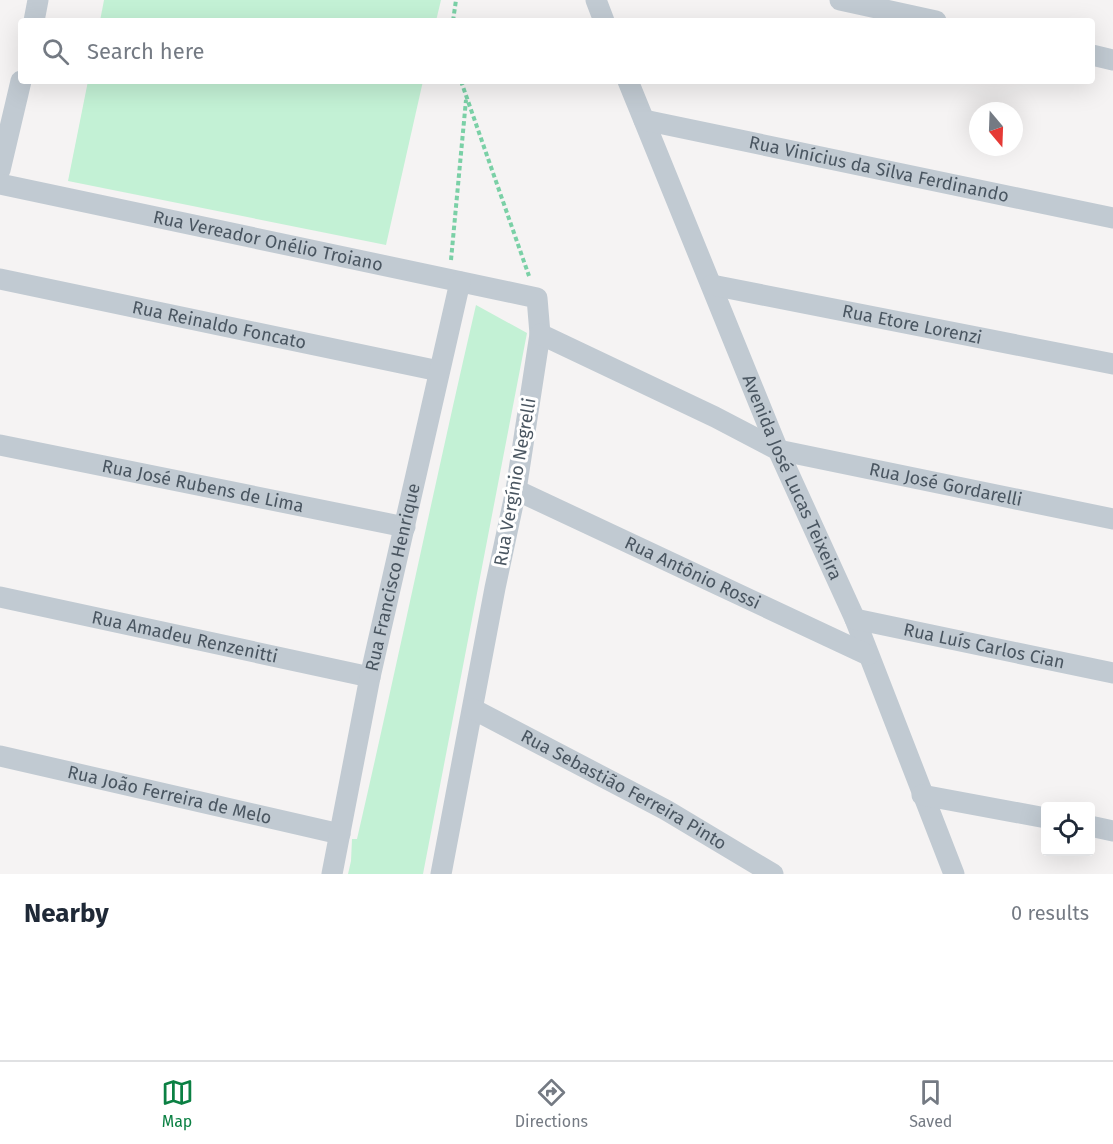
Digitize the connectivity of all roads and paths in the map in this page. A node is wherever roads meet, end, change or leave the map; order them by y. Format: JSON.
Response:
{"nodes":[{"id":1,"x":38,"y":0,"type":"edge"},
{"id":2,"x":456,"y":0,"type":"edge"},
{"id":3,"x":596,"y":0,"type":"edge"},
{"id":4,"x":840,"y":0,"type":"edge"},
{"id":5,"x":35,"y":18,"type":"edge"},
{"id":6,"x":453,"y":18,"type":"edge"},
{"id":7,"x":603,"y":18,"type":"edge"},
{"id":8,"x":922,"y":18,"type":"edge"},
{"id":9,"x":1095,"y":56,"type":"edge"},
{"id":10,"x":1113,"y":60,"type":"edge"},
{"id":11,"x":20,"y":84,"type":"edge"},
{"id":12,"x":462,"y":84,"type":"edge"},
{"id":13,"x":629,"y":84,"type":"edge"},
{"id":14,"x":466,"y":97,"type":"junction"},
{"id":15,"x":644,"y":120,"type":"junction"},
{"id":16,"x":5,"y":123,"type":"edge"},
{"id":17,"x":0,"y":170,"type":"edge"},
{"id":18,"x":0,"y":184,"type":"edge"},
{"id":19,"x":1113,"y":218,"type":"edge"},
{"id":20,"x":0,"y":279,"type":"edge"},
{"id":21,"x":455,"y":280,"type":"junction"},
{"id":22,"x":712,"y":285,"type":"junction"},
{"id":23,"x":537,"y":298,"type":"junction"},
{"id":24,"x":540,"y":334,"type":"junction"},
{"id":25,"x":1113,"y":364,"type":"edge"},
{"id":26,"x":439,"y":371,"type":"junction"},
{"id":27,"x":0,"y":445,"type":"edge"},
{"id":28,"x":778,"y":450,"type":"junction"},
{"id":29,"x":516,"y":490,"type":"junction"},
{"id":30,"x":1113,"y":519,"type":"edge"},
{"id":31,"x":405,"y":527,"type":"junction"},
{"id":32,"x":0,"y":597,"type":"edge"},
{"id":33,"x":855,"y":619,"type":"junction"},
{"id":34,"x":868,"y":655,"type":"junction"},
{"id":35,"x":1113,"y":673,"type":"edge"},
{"id":36,"x":370,"y":677,"type":"junction"},
{"id":37,"x":473,"y":709,"type":"junction"},
{"id":38,"x":0,"y":756,"type":"edge"},
{"id":39,"x":922,"y":795,"type":"junction"},
{"id":40,"x":1041,"y":817,"type":"edge"},
{"id":41,"x":1095,"y":827,"type":"edge"},
{"id":42,"x":1113,"y":831,"type":"edge"},
{"id":43,"x":340,"y":834,"type":"junction"},
{"id":44,"x":332,"y":874,"type":"edge"},
{"id":45,"x":441,"y":874,"type":"edge"},
{"id":46,"x":773,"y":874,"type":"edge"},
{"id":47,"x":954,"y":874,"type":"edge"}],
"edges":[{"from":1,"to":5,"type":"street"},
{"from":2,"to":6,"type":"path"},
{"from":3,"to":7,"type":"street"},
{"from":4,"to":8,"type":"street"},
{"from":9,"to":10,"type":"street"},
{"from":11,"to":16,"type":"street"},
{"from":12,"to":14,"type":"path"},
{"from":13,"to":15,"type":"street","name":"Avenida José Lucas Teixeira"},
{"from":14,"to":21,"type":"path"},
{"from":14,"to":23,"type":"path"},
{"from":15,"to":19,"type":"street","name":"Rua Vinícius da Silva Ferdinando"},
{"from":15,"to":22,"type":"street","name":"Avenida José Lucas Teixeira"},
{"from":16,"to":17,"type":"street"},
{"from":18,"to":21,"type":"street","name":"Rua Vereador Onélio Troiano"},
{"from":20,"to":26,"type":"street","name":"Rua Reinaldo Foncato"},
{"from":21,"to":23,"type":"street","name":"Rua Vereador Onélio Troiano"},
{"from":21,"to":26,"type":"street","name":"Rua Francisco Henrique"},
{"from":22,"to":25,"type":"street","name":"Rua Etore Lorenzi"},
{"from":22,"to":28,"type":"street","name":"Avenida José Lucas Teixeira"},
{"from":23,"to":24,"type":"street","name":"Rua Vergínio Negrelli"},
{"from":24,"to":28,"type":"street"},
{"from":24,"to":29,"type":"street","name":"Rua Vergínio Negrelli"},
{"from":26,"to":31,"type":"street","name":"Rua Francisco Henrique"},
{"from":27,"to":31,"type":"street","name":"Rua José Rubens de Lima"},
{"from":28,"to":30,"type":"street","name":"Rua José Gordarelli"},
{"from":28,"to":33,"type":"street","name":"Avenida José Lucas Teixeira"},
{"from":29,"to":34,"type":"street","name":"Rua Antônio Rossi"},
{"from":29,"to":37,"type":"street","name":"Rua Vergínio Negrelli"},
{"from":31,"to":36,"type":"street","name":"Rua Francisco Henrique"},
{"from":32,"to":36,"type":"street","name":"Rua Amadeu Renzenitti"},
{"from":33,"to":34,"type":"street","name":"Avenida José Lucas Teixeira"},
{"from":33,"to":35,"type":"street","name":"Rua Luís Carlos Cian"},
{"from":34,"to":39,"type":"street","name":"Avenida José Lucas Teixeira"},
{"from":36,"to":43,"type":"street","name":"Rua Francisco Henrique"},
{"from":37,"to":45,"type":"street","name":"Rua Vergínio Negrelli"},
{"from":37,"to":46,"type":"street","name":"Rua Sebastião Ferreira Pinto"},
{"from":38,"to":43,"type":"street","name":"Rua João Ferreira de Melo"},
{"from":39,"to":40,"type":"street"},
{"from":39,"to":47,"type":"street","name":"Avenida José Lucas Teixeira"},
{"from":41,"to":42,"type":"street"},
{"from":43,"to":44,"type":"street","name":"Rua Francisco Henrique"}]}
